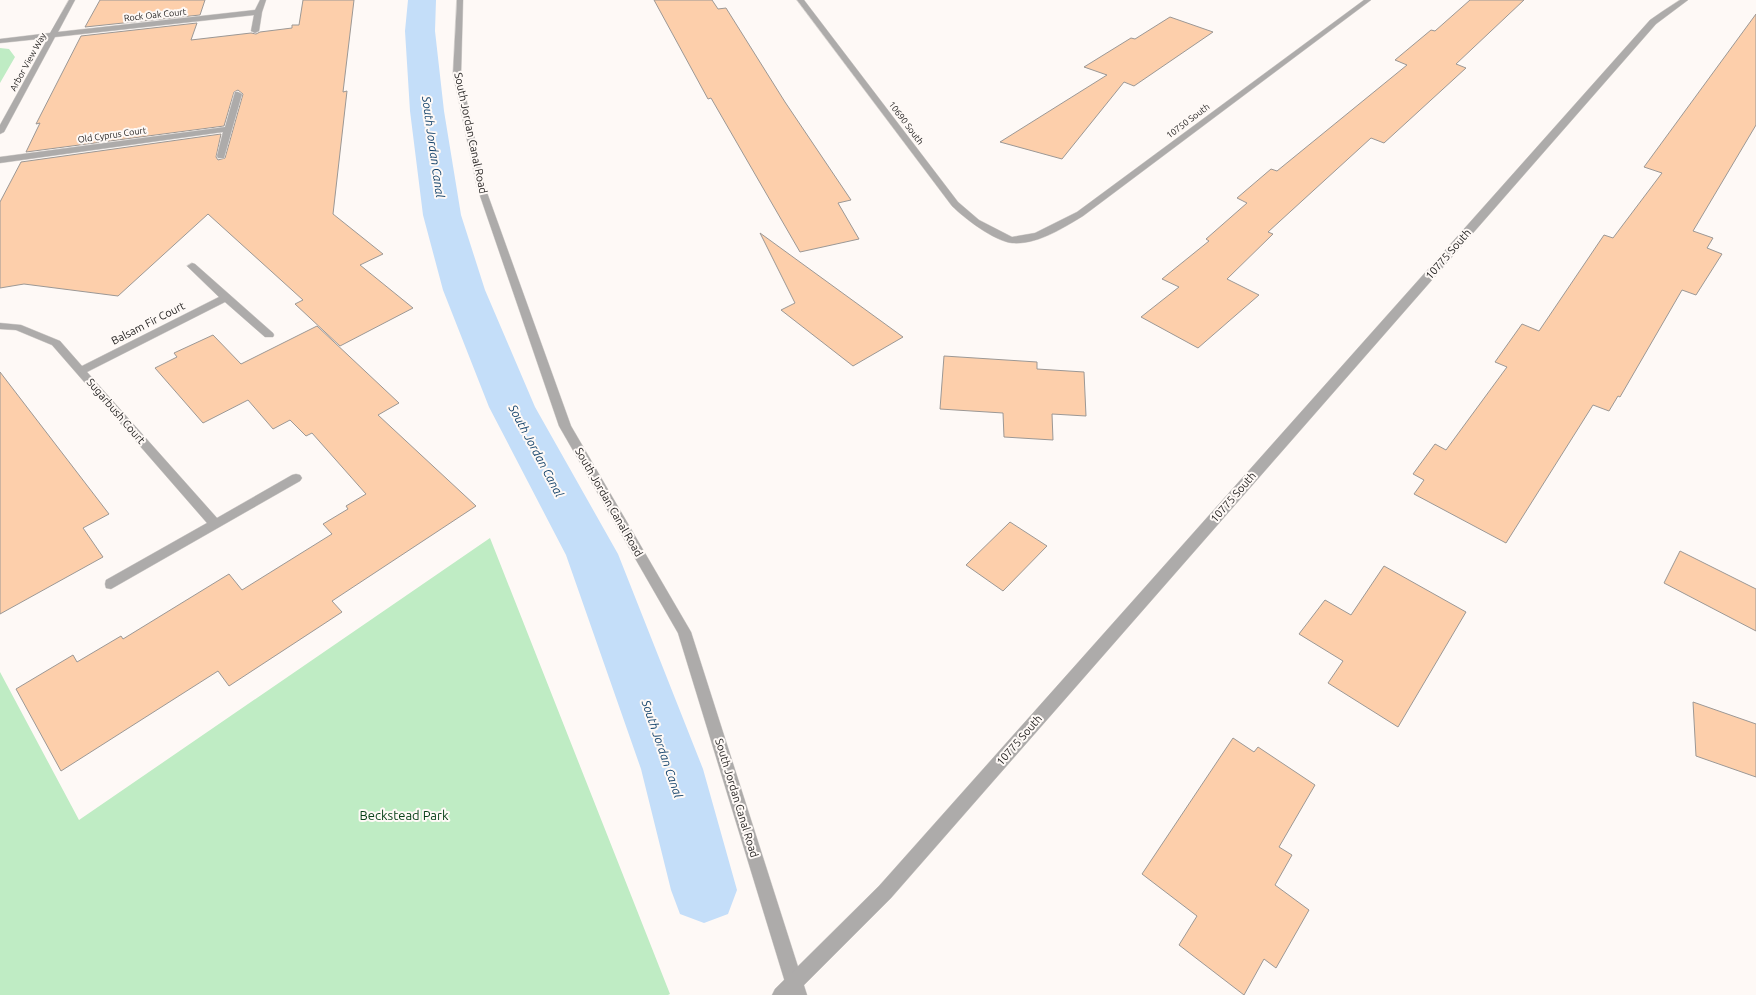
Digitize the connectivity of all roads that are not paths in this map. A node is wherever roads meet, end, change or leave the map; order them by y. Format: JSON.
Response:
{"nodes":[{"id":1,"x":72,"y":0,"type":"edge"},
{"id":2,"x":262,"y":0,"type":"edge"},
{"id":3,"x":460,"y":0,"type":"edge"},
{"id":4,"x":800,"y":0,"type":"edge"},
{"id":5,"x":1368,"y":0,"type":"edge"},
{"id":6,"x":1685,"y":0,"type":"edge"},
{"id":7,"x":258,"y":12,"type":"junction"},
{"id":8,"x":255,"y":31,"type":"dead end"},
{"id":9,"x":54,"y":35,"type":"junction"},
{"id":10,"x":0,"y":41,"type":"edge"},
{"id":11,"x":238,"y":94,"type":"dead end"},
{"id":12,"x":227,"y":129,"type":"junction"},
{"id":13,"x":0,"y":132,"type":"edge"},
{"id":14,"x":221,"y":156,"type":"dead end"},
{"id":15,"x":0,"y":160,"type":"edge"},
{"id":16,"x":1011,"y":240,"type":"joint"},
{"id":17,"x":192,"y":266,"type":"dead end"},
{"id":18,"x":226,"y":298,"type":"junction"},
{"id":19,"x":0,"y":326,"type":"edge"},
{"id":20,"x":269,"y":334,"type":"dead end"},
{"id":21,"x":80,"y":371,"type":"junction"},
{"id":22,"x":296,"y":478,"type":"dead end"},
{"id":23,"x":215,"y":524,"type":"junction"},
{"id":24,"x":111,"y":584,"type":"dead end"},
{"id":25,"x":795,"y":982,"type":"junction"},
{"id":26,"x":781,"y":995,"type":"edge"},
{"id":27,"x":798,"y":995,"type":"edge"}],
"edges":[{"from":1,"to":9,"type":"street","name":"Arbor View Way"},
{"from":2,"to":7,"type":"street"},
{"from":3,"to":25,"type":"street","name":"South Jordan Canal Road"},
{"from":4,"to":16,"type":"street","name":"10690 South"},
{"from":5,"to":16,"type":"street","name":"10750 South"},
{"from":6,"to":25,"type":"street","name":"10775 South"},
{"from":7,"to":8,"type":"street"},
{"from":7,"to":9,"type":"street","name":"Rock Oak Court"},
{"from":9,"to":10,"type":"street","name":"Rock Oak Court"},
{"from":9,"to":13,"type":"street","name":"Arbor View Way"},
{"from":11,"to":12,"type":"street"},
{"from":12,"to":14,"type":"street"},
{"from":12,"to":15,"type":"street","name":"Old Cyprus Court"},
{"from":17,"to":18,"type":"street"},
{"from":18,"to":20,"type":"street"},
{"from":18,"to":21,"type":"street","name":"Balsam Fir Court"},
{"from":19,"to":21,"type":"street","name":"Sugarbush Court"},
{"from":21,"to":23,"type":"street","name":"Sugarbush Court"},
{"from":22,"to":23,"type":"street"},
{"from":23,"to":24,"type":"street"},
{"from":25,"to":26,"type":"street","name":"10775 South"},
{"from":25,"to":27,"type":"street","name":"South Jordan Canal Road"}]}
